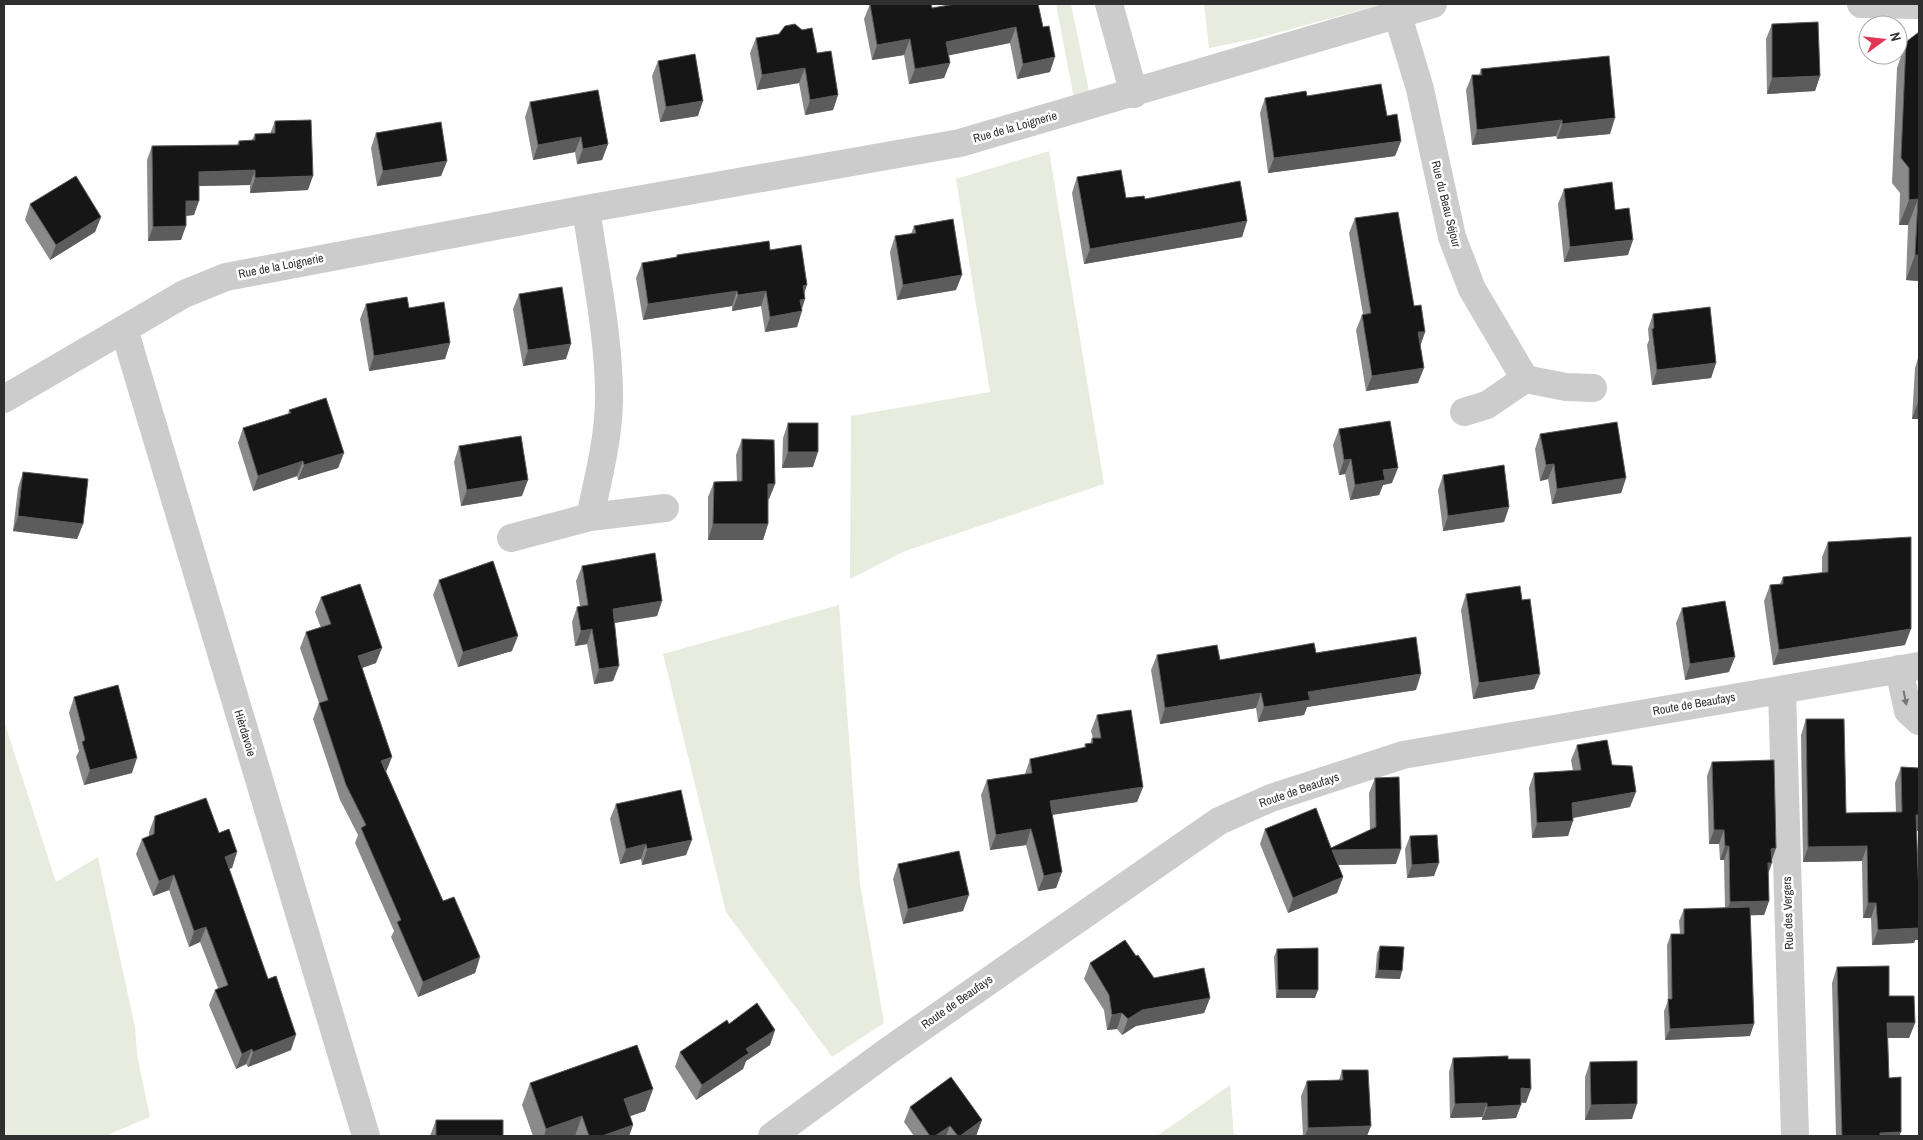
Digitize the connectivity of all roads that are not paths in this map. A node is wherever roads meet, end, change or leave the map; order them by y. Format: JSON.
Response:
{"nodes":[{"id":1,"x":1109,"y":4,"type":"edge"},
{"id":2,"x":1433,"y":4,"type":"edge"},
{"id":3,"x":1861,"y":4,"type":"edge"},
{"id":4,"x":1919,"y":5,"type":"edge"},
{"id":5,"x":1398,"y":16,"type":"junction"},
{"id":6,"x":1134,"y":94,"type":"junction"},
{"id":7,"x":586,"y":209,"type":"junction"},
{"id":8,"x":124,"y":329,"type":"junction"},
{"id":9,"x":1525,"y":379,"type":"junction"},
{"id":10,"x":1593,"y":388,"type":"dead end"},
{"id":11,"x":4,"y":399,"type":"edge"},
{"id":12,"x":1464,"y":412,"type":"dead end"},
{"id":13,"x":665,"y":508,"type":"dead end"},
{"id":14,"x":590,"y":516,"type":"junction"},
{"id":15,"x":511,"y":538,"type":"dead end"},
{"id":16,"x":1909,"y":668,"type":"edge"},
{"id":17,"x":1782,"y":690,"type":"junction"},
{"id":18,"x":1919,"y":721,"type":"edge"},
{"id":19,"x":366,"y":1136,"type":"edge"},
{"id":20,"x":772,"y":1136,"type":"edge"},
{"id":21,"x":1795,"y":1136,"type":"edge"}],
"edges":[{"from":1,"to":6,"type":"street"},
{"from":2,"to":5,"type":"street","name":"Rue de la Loignerie"},
{"from":3,"to":4,"type":"street"},
{"from":5,"to":6,"type":"street","name":"Rue de la Loignerie"},
{"from":5,"to":9,"type":"street","name":"Rue du Beau Séjour"},
{"from":6,"to":7,"type":"street","name":"Rue de la Loignerie"},
{"from":7,"to":8,"type":"street","name":"Rue de la Loignerie"},
{"from":7,"to":14,"type":"street"},
{"from":8,"to":11,"type":"street","name":"Rue de la Loignerie"},
{"from":8,"to":19,"type":"street","name":"Hièrdavoie"},
{"from":9,"to":10,"type":"street"},
{"from":9,"to":12,"type":"street"},
{"from":13,"to":14,"type":"street"},
{"from":14,"to":15,"type":"street"},
{"from":16,"to":17,"type":"street","name":"Route de Beaufays"},
{"from":16,"to":18,"type":"street","one_way":true},
{"from":17,"to":20,"type":"street","name":"Route de Beaufays"},
{"from":17,"to":21,"type":"street","name":"Rue des Vergers"}]}
